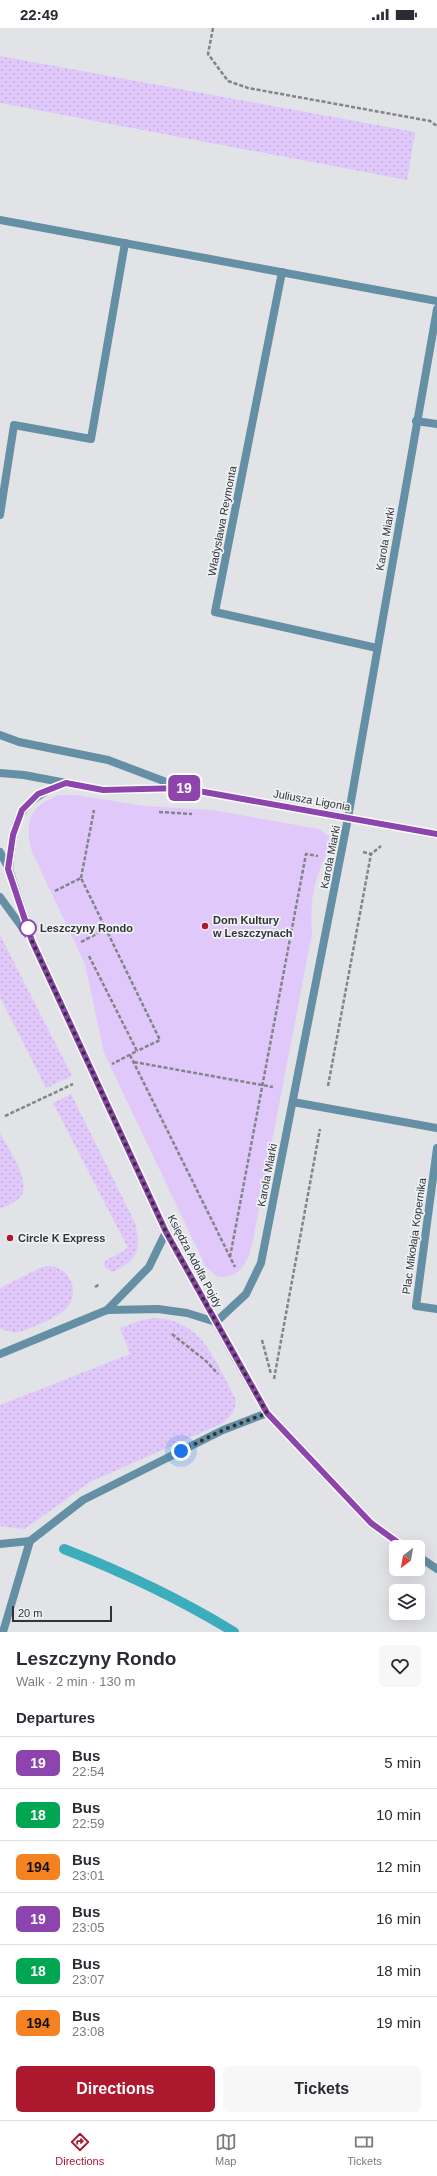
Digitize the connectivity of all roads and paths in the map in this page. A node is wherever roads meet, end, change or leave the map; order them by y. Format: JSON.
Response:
{"nodes":[{"id":1,"x":213,"y":28,"type":"edge"},
{"id":2,"x":437,"y":126,"type":"edge"},
{"id":3,"x":0,"y":220,"type":"edge"},
{"id":4,"x":125,"y":243,"type":"junction"},
{"id":5,"x":282,"y":272,"type":"junction"},
{"id":6,"x":437,"y":301,"type":"edge"},
{"id":7,"x":437,"y":309,"type":"edge"},
{"id":8,"x":416,"y":421,"type":"junction"},
{"id":9,"x":437,"y":424,"type":"edge"},
{"id":10,"x":0,"y":515,"type":"edge"},
{"id":11,"x":377,"y":648,"type":"junction"},
{"id":12,"x":0,"y":735,"type":"edge"},
{"id":13,"x":0,"y":773,"type":"edge"},
{"id":14,"x":66,"y":783,"type":"junction"},
{"id":15,"x":182,"y":788,"type":"junction"},
{"id":16,"x":95,"y":804,"type":"dead end"},
{"id":17,"x":155,"y":812,"type":"dead end"},
{"id":18,"x":194,"y":814,"type":"dead end"},
{"id":19,"x":348,"y":818,"type":"junction"},
{"id":20,"x":437,"y":834,"type":"edge"},
{"id":21,"x":384,"y":845,"type":"dead end"},
{"id":22,"x":0,"y":852,"type":"edge"},
{"id":23,"x":359,"y":852,"type":"dead end"},
{"id":24,"x":324,"y":857,"type":"dead end"},
{"id":25,"x":8,"y":869,"type":"junction"},
{"id":26,"x":81,"y":878,"type":"junction"},
{"id":27,"x":56,"y":891,"type":"dead end"},
{"id":28,"x":0,"y":897,"type":"edge"},
{"id":29,"x":106,"y":930,"type":"junction"},
{"id":30,"x":32,"y":941,"type":"junction"},
{"id":31,"x":81,"y":942,"type":"dead end"},
{"id":32,"x":89,"y":956,"type":"dead end"},
{"id":33,"x":137,"y":1052,"type":"junction"},
{"id":34,"x":130,"y":1055,"type":"junction"},
{"id":35,"x":112,"y":1064,"type":"dead end"},
{"id":36,"x":76,"y":1090,"type":"dead end"},
{"id":37,"x":293,"y":1102,"type":"junction"},
{"id":38,"x":5,"y":1116,"type":"dead end"},
{"id":39,"x":437,"y":1128,"type":"edge"},
{"id":40,"x":437,"y":1148,"type":"edge"},
{"id":41,"x":166,"y":1232,"type":"junction"},
{"id":42,"x":230,"y":1257,"type":"junction"},
{"id":43,"x":238,"y":1273,"type":"dead end"},
{"id":44,"x":107,"y":1281,"type":"dead end"},
{"id":45,"x":94,"y":1287,"type":"dead end"},
{"id":46,"x":437,"y":1309,"type":"edge"},
{"id":47,"x":107,"y":1310,"type":"junction"},
{"id":48,"x":216,"y":1322,"type":"junction"},
{"id":49,"x":168,"y":1331,"type":"dead end"},
{"id":50,"x":262,"y":1340,"type":"dead end"},
{"id":51,"x":0,"y":1354,"type":"edge"},
{"id":52,"x":221,"y":1377,"type":"dead end"},
{"id":53,"x":274,"y":1382,"type":"dead end"},
{"id":54,"x":267,"y":1413,"type":"junction"},
{"id":55,"x":394,"y":1540,"type":"edge"},
{"id":56,"x":30,"y":1541,"type":"junction"},
{"id":57,"x":0,"y":1544,"type":"edge"},
{"id":58,"x":425,"y":1561,"type":"edge"},
{"id":59,"x":437,"y":1569,"type":"edge"},
{"id":60,"x":3,"y":1632,"type":"edge"}],
"edges":[{"from":1,"to":2,"type":"path"},
{"from":3,"to":4,"type":"street"},
{"from":4,"to":5,"type":"street"},
{"from":4,"to":10,"type":"street"},
{"from":5,"to":6,"type":"street"},
{"from":5,"to":11,"type":"street","name":"Władysława Reymonta"},
{"from":7,"to":8,"type":"street","name":"Karola Miarki"},
{"from":8,"to":9,"type":"street"},
{"from":8,"to":11,"type":"street","name":"Karola Miarki"},
{"from":11,"to":19,"type":"street","name":"Karola Miarki"},
{"from":12,"to":15,"type":"street","name":"Juliusza Ligonia"},
{"from":13,"to":14,"type":"street","name":"Juliusza Ligonia"},
{"from":14,"to":15,"type":"street","name":"Juliusza Ligonia"},
{"from":14,"to":25,"type":"street"},
{"from":15,"to":19,"type":"street","name":"Juliusza Ligonia"},
{"from":16,"to":26,"type":"path"},
{"from":17,"to":18,"type":"path"},
{"from":19,"to":20,"type":"street","name":"Juliusza Ligonia"},
{"from":19,"to":37,"type":"street","name":"Karola Miarki"},
{"from":21,"to":23,"type":"path"},
{"from":22,"to":25,"type":"street","name":"Księdza Adolfa Pojdy"},
{"from":24,"to":42,"type":"path"},
{"from":25,"to":30,"type":"street","name":"Księdza Adolfa Pojdy"},
{"from":26,"to":27,"type":"path"},
{"from":26,"to":29,"type":"path"},
{"from":28,"to":30,"type":"street","name":"Księdza Adolfa Pojdy"},
{"from":29,"to":31,"type":"path"},
{"from":29,"to":33,"type":"path"},
{"from":30,"to":41,"type":"street","name":"Księdza Adolfa Pojdy"},
{"from":32,"to":33,"type":"path"},
{"from":33,"to":34,"type":"path"},
{"from":34,"to":35,"type":"path"},
{"from":34,"to":42,"type":"path"},
{"from":36,"to":38,"type":"path"},
{"from":37,"to":39,"type":"street"},
{"from":37,"to":48,"type":"street","name":"Karola Miarki"},
{"from":40,"to":46,"type":"street","name":"Plac Mikołaja Kopernika"},
{"from":41,"to":47,"type":"street"},
{"from":41,"to":48,"type":"street","name":"Księdza Adolfa Pojdy"},
{"from":42,"to":43,"type":"path"},
{"from":44,"to":45,"type":"path"},
{"from":47,"to":48,"type":"street"},
{"from":47,"to":51,"type":"street"},
{"from":48,"to":54,"type":"street","name":"Księdza Adolfa Pojdy"},
{"from":49,"to":52,"type":"path"},
{"from":50,"to":53,"type":"path"},
{"from":54,"to":55,"type":"street","name":"Księdza Adolfa Pojdy"},
{"from":54,"to":56,"type":"street"},
{"from":56,"to":57,"type":"street"},
{"from":56,"to":60,"type":"street"},
{"from":58,"to":59,"type":"street"}]}
